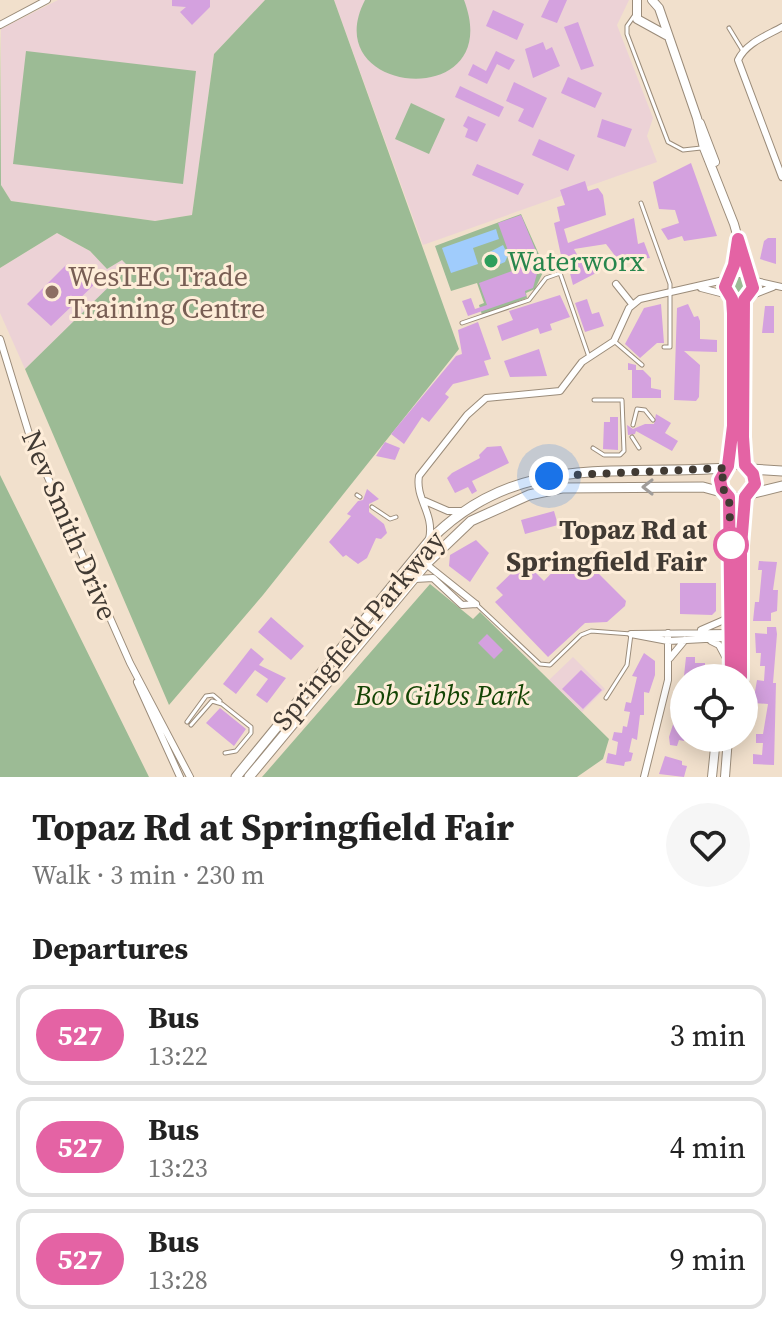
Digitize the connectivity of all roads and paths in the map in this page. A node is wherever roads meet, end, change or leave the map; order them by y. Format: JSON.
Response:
{"nodes":[{"id":1,"x":47,"y":0,"type":"edge"},
{"id":2,"x":653,"y":1,"type":"edge"},
{"id":3,"x":637,"y":8,"type":"edge"},
{"id":4,"x":659,"y":15,"type":"junction"},
{"id":5,"x":646,"y":24,"type":"junction"},
{"id":6,"x":0,"y":25,"type":"edge"},
{"id":7,"x":782,"y":27,"type":"edge"},
{"id":8,"x":729,"y":28,"type":"dead end"},
{"id":9,"x":667,"y":35,"type":"junction"},
{"id":10,"x":743,"y":51,"type":"junction"},
{"id":11,"x":697,"y":118,"type":"junction"},
{"id":12,"x":704,"y":148,"type":"junction"},
{"id":13,"x":717,"y":175,"type":"junction"},
{"id":14,"x":782,"y":177,"type":"edge"},
{"id":15,"x":641,"y":203,"type":"dead end"},
{"id":16,"x":738,"y":239,"type":"junction"},
{"id":17,"x":729,"y":278,"type":"junction"},
{"id":18,"x":750,"y":278,"type":"junction"},
{"id":19,"x":616,"y":284,"type":"dead end"},
{"id":20,"x":773,"y":287,"type":"junction"},
{"id":21,"x":782,"y":287,"type":"edge"},
{"id":22,"x":698,"y":288,"type":"junction"},
{"id":23,"x":671,"y":293,"type":"junction"},
{"id":24,"x":730,"y":297,"type":"junction"},
{"id":25,"x":747,"y":298,"type":"junction"},
{"id":26,"x":632,"y":304,"type":"junction"},
{"id":27,"x":462,"y":323,"type":"dead end"},
{"id":28,"x":0,"y":339,"type":"edge"},
{"id":29,"x":614,"y":341,"type":"junction"},
{"id":30,"x":664,"y":347,"type":"dead end"},
{"id":31,"x":589,"y":357,"type":"junction"},
{"id":32,"x":642,"y":365,"type":"dead end"},
{"id":33,"x":594,"y":400,"type":"dead end"},
{"id":34,"x":653,"y":420,"type":"dead end"},
{"id":35,"x":633,"y":425,"type":"dead end"},
{"id":36,"x":632,"y":437,"type":"dead end"},
{"id":37,"x":593,"y":448,"type":"dead end"},
{"id":38,"x":639,"y":448,"type":"dead end"},
{"id":39,"x":727,"y":467,"type":"junction"},
{"id":40,"x":748,"y":467,"type":"junction"},
{"id":41,"x":782,"y":471,"type":"edge"},
{"id":42,"x":782,"y":486,"type":"edge"},
{"id":43,"x":727,"y":495,"type":"junction"},
{"id":44,"x":748,"y":495,"type":"junction"},
{"id":45,"x":425,"y":501,"type":"junction"},
{"id":46,"x":372,"y":507,"type":"dead end"},
{"id":47,"x":463,"y":511,"type":"junction"},
{"id":48,"x":396,"y":517,"type":"dead end"},
{"id":49,"x":429,"y":541,"type":"junction"},
{"id":50,"x":437,"y":552,"type":"junction"},
{"id":51,"x":426,"y":564,"type":"junction"},
{"id":52,"x":438,"y":571,"type":"junction"},
{"id":53,"x":414,"y":580,"type":"junction"},
{"id":54,"x":384,"y":597,"type":"junction"},
{"id":55,"x":476,"y":604,"type":"junction"},
{"id":56,"x":731,"y":608,"type":"junction"},
{"id":57,"x":690,"y":632,"type":"junction"},
{"id":58,"x":631,"y":634,"type":"junction"},
{"id":59,"x":736,"y":636,"type":"junction"},
{"id":60,"x":668,"y":637,"type":"junction"},
{"id":61,"x":708,"y":639,"type":"junction"},
{"id":62,"x":685,"y":640,"type":"junction"},
{"id":63,"x":669,"y":660,"type":"junction"},
{"id":64,"x":130,"y":663,"type":"junction"},
{"id":65,"x":728,"y":664,"type":"edge"},
{"id":66,"x":732,"y":664,"type":"edge"},
{"id":67,"x":739,"y":664,"type":"edge"},
{"id":68,"x":606,"y":698,"type":"dead end"},
{"id":69,"x":189,"y":723,"type":"dead end"},
{"id":70,"x":715,"y":752,"type":"edge"},
{"id":71,"x":727,"y":752,"type":"edge"},
{"id":72,"x":225,"y":753,"type":"dead end"},
{"id":73,"x":180,"y":777,"type":"edge"},
{"id":74,"x":190,"y":777,"type":"edge"},
{"id":75,"x":236,"y":777,"type":"edge"},
{"id":76,"x":249,"y":777,"type":"edge"},
{"id":77,"x":644,"y":777,"type":"edge"},
{"id":78,"x":712,"y":777,"type":"edge"},
{"id":79,"x":725,"y":777,"type":"edge"}],
"edges":[{"from":1,"to":6,"type":"street"},
{"from":2,"to":3,"type":"street"},
{"from":2,"to":4,"type":"street"},
{"from":3,"to":5,"type":"street"},
{"from":3,"to":12,"type":"lane"},
{"from":4,"to":5,"type":"street"},
{"from":4,"to":9,"type":"street"},
{"from":5,"to":9,"type":"street"},
{"from":7,"to":10,"type":"street"},
{"from":8,"to":10,"type":"lane"},
{"from":9,"to":11,"type":"street"},
{"from":10,"to":14,"type":"street"},
{"from":11,"to":12,"type":"street"},
{"from":11,"to":13,"type":"street"},
{"from":12,"to":13,"type":"street"},
{"from":13,"to":16,"type":"street"},
{"from":15,"to":23,"type":"lane"},
{"from":16,"to":17,"type":"street"},
{"from":16,"to":18,"type":"street"},
{"from":17,"to":18,"type":"street"},
{"from":17,"to":22,"type":"street"},
{"from":17,"to":24,"type":"street"},
{"from":18,"to":20,"type":"street"},
{"from":18,"to":25,"type":"street"},
{"from":19,"to":26,"type":"street"},
{"from":20,"to":21,"type":"street"},
{"from":20,"to":25,"type":"street"},
{"from":22,"to":23,"type":"street"},
{"from":22,"to":24,"type":"street"},
{"from":23,"to":26,"type":"street"},
{"from":23,"to":30,"type":"lane"},
{"from":24,"to":25,"type":"street"},
{"from":24,"to":39,"type":"street"},
{"from":25,"to":40,"type":"street"},
{"from":26,"to":29,"type":"street"},
{"from":27,"to":31,"type":"lane"},
{"from":28,"to":64,"type":"street","name":"Nev Smith Drive"},
{"from":29,"to":31,"type":"street"},
{"from":29,"to":32,"type":"lane"},
{"from":31,"to":45,"type":"street"},
{"from":33,"to":37,"type":"lane"},
{"from":34,"to":35,"type":"lane"},
{"from":36,"to":38,"type":"lane"},
{"from":39,"to":40,"type":"main road"},
{"from":39,"to":43,"type":"main road"},
{"from":39,"to":47,"type":"main road","name":"Springfield Parkway"},
{"from":40,"to":41,"type":"main road"},
{"from":40,"to":44,"type":"main road"},
{"from":42,"to":44,"type":"main road"},
{"from":43,"to":44,"type":"main road"},
{"from":43,"to":50,"type":"main road","name":"Springfield Parkway","one_way":true},
{"from":43,"to":56,"type":"street"},
{"from":44,"to":59,"type":"street"},
{"from":45,"to":47,"type":"street"},
{"from":45,"to":49,"type":"street"},
{"from":46,"to":48,"type":"lane"},
{"from":47,"to":49,"type":"main road","name":"Springfield Parkway"},
{"from":49,"to":54,"type":"main road","name":"Springfield Parkway"},
{"from":50,"to":51,"type":"main road","name":"Springfield Parkway"},
{"from":50,"to":52,"type":"street"},
{"from":51,"to":52,"type":"street"},
{"from":51,"to":53,"type":"main road","name":"Springfield Parkway"},
{"from":51,"to":54,"type":"street"},
{"from":52,"to":55,"type":"street"},
{"from":53,"to":55,"type":"street"},
{"from":53,"to":76,"type":"main road","name":"Springfield Parkway"},
{"from":54,"to":75,"type":"main road","name":"Springfield Parkway"},
{"from":55,"to":58,"type":"lane"},
{"from":56,"to":57,"type":"street"},
{"from":56,"to":59,"type":"street"},
{"from":57,"to":59,"type":"street"},
{"from":57,"to":60,"type":"street"},
{"from":58,"to":60,"type":"street"},
{"from":58,"to":68,"type":"lane"},
{"from":59,"to":61,"type":"street"},
{"from":59,"to":66,"type":"street"},
{"from":59,"to":67,"type":"street"},
{"from":60,"to":62,"type":"street"},
{"from":60,"to":63,"type":"street"},
{"from":61,"to":62,"type":"street"},
{"from":61,"to":65,"type":"street"},
{"from":62,"to":63,"type":"street"},
{"from":63,"to":77,"type":"street"},
{"from":64,"to":73,"type":"street","name":"Nev Smith Drive"},
{"from":64,"to":74,"type":"street","name":"Nev Smith Drive"},
{"from":69,"to":72,"type":"lane"},
{"from":70,"to":78,"type":"street"},
{"from":71,"to":79,"type":"street"}]}
